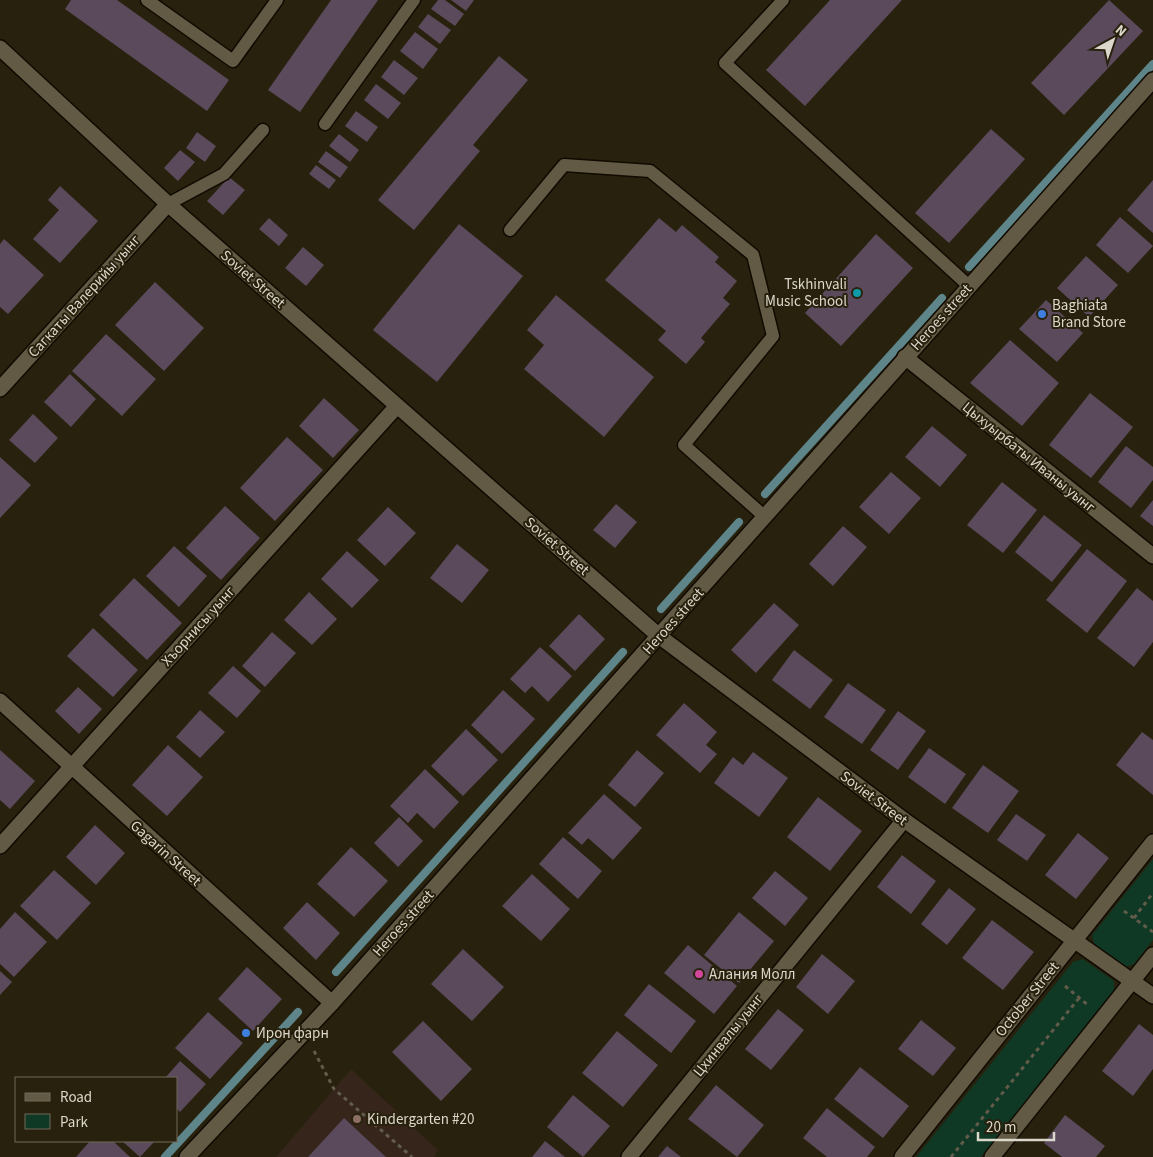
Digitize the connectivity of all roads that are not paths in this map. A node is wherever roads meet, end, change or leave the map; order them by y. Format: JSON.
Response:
{"nodes":[{"id":1,"x":147,"y":0,"type":"edge"},
{"id":2,"x":277,"y":0,"type":"edge"},
{"id":3,"x":414,"y":0,"type":"edge"},
{"id":4,"x":784,"y":0,"type":"edge"},
{"id":5,"x":0,"y":48,"type":"edge"},
{"id":6,"x":1153,"y":80,"type":"edge"},
{"id":7,"x":325,"y":124,"type":"dead end"},
{"id":8,"x":263,"y":130,"type":"dead end"},
{"id":9,"x":168,"y":204,"type":"junction"},
{"id":10,"x":510,"y":230,"type":"dead end"},
{"id":11,"x":969,"y":286,"type":"junction"},
{"id":12,"x":905,"y":357,"type":"junction"},
{"id":13,"x":0,"y":389,"type":"edge"},
{"id":14,"x":397,"y":406,"type":"junction"},
{"id":15,"x":765,"y":517,"type":"junction"},
{"id":16,"x":1153,"y":556,"type":"edge"},
{"id":17,"x":659,"y":636,"type":"junction"},
{"id":18,"x":0,"y":701,"type":"edge"},
{"id":19,"x":71,"y":766,"type":"junction"},
{"id":20,"x":904,"y":820,"type":"junction"},
{"id":21,"x":1153,"y":842,"type":"edge"},
{"id":22,"x":0,"y":846,"type":"edge"},
{"id":23,"x":1074,"y":941,"type":"junction"},
{"id":24,"x":1153,"y":955,"type":"edge"},
{"id":25,"x":1132,"y":981,"type":"junction"},
{"id":26,"x":1153,"y":996,"type":"edge"},
{"id":27,"x":332,"y":1003,"type":"junction"},
{"id":28,"x":188,"y":1157,"type":"edge"},
{"id":29,"x":629,"y":1157,"type":"edge"},
{"id":30,"x":902,"y":1157,"type":"edge"},
{"id":31,"x":992,"y":1157,"type":"edge"}],
"edges":[{"from":1,"to":2,"type":"lane"},
{"from":3,"to":7,"type":"lane"},
{"from":4,"to":11,"type":"lane"},
{"from":5,"to":9,"type":"street","name":"Soviet Street"},
{"from":6,"to":11,"type":"street","name":"Heroes street"},
{"from":8,"to":9,"type":"lane"},
{"from":9,"to":13,"type":"street","name":"Сагкаты Валерийы уынг"},
{"from":9,"to":14,"type":"street","name":"Soviet Street"},
{"from":10,"to":15,"type":"lane"},
{"from":11,"to":12,"type":"street","name":"Heroes street"},
{"from":12,"to":15,"type":"street","name":"Heroes street"},
{"from":12,"to":16,"type":"street","name":"Цыхуырбаты Иваны уынг"},
{"from":14,"to":17,"type":"street","name":"Soviet Street"},
{"from":14,"to":19,"type":"street","name":"Хъорнисы уынг"},
{"from":15,"to":17,"type":"street","name":"Heroes street"},
{"from":17,"to":20,"type":"street","name":"Soviet Street"},
{"from":17,"to":27,"type":"street","name":"Heroes street"},
{"from":18,"to":19,"type":"street","name":"Gagarin Street"},
{"from":19,"to":22,"type":"street","name":"Хъорнисы уынг"},
{"from":19,"to":27,"type":"street","name":"Gagarin Street"},
{"from":20,"to":23,"type":"street","name":"Soviet Street"},
{"from":20,"to":29,"type":"street","name":"Цхинвалы уынг"},
{"from":21,"to":23,"type":"street","name":"October Street"},
{"from":23,"to":25,"type":"street","name":"Soviet Street"},
{"from":23,"to":30,"type":"street","name":"October Street"},
{"from":24,"to":25,"type":"street"},
{"from":25,"to":26,"type":"street","name":"Soviet Street"},
{"from":25,"to":31,"type":"street"},
{"from":27,"to":28,"type":"street","name":"Heroes street"}]}
